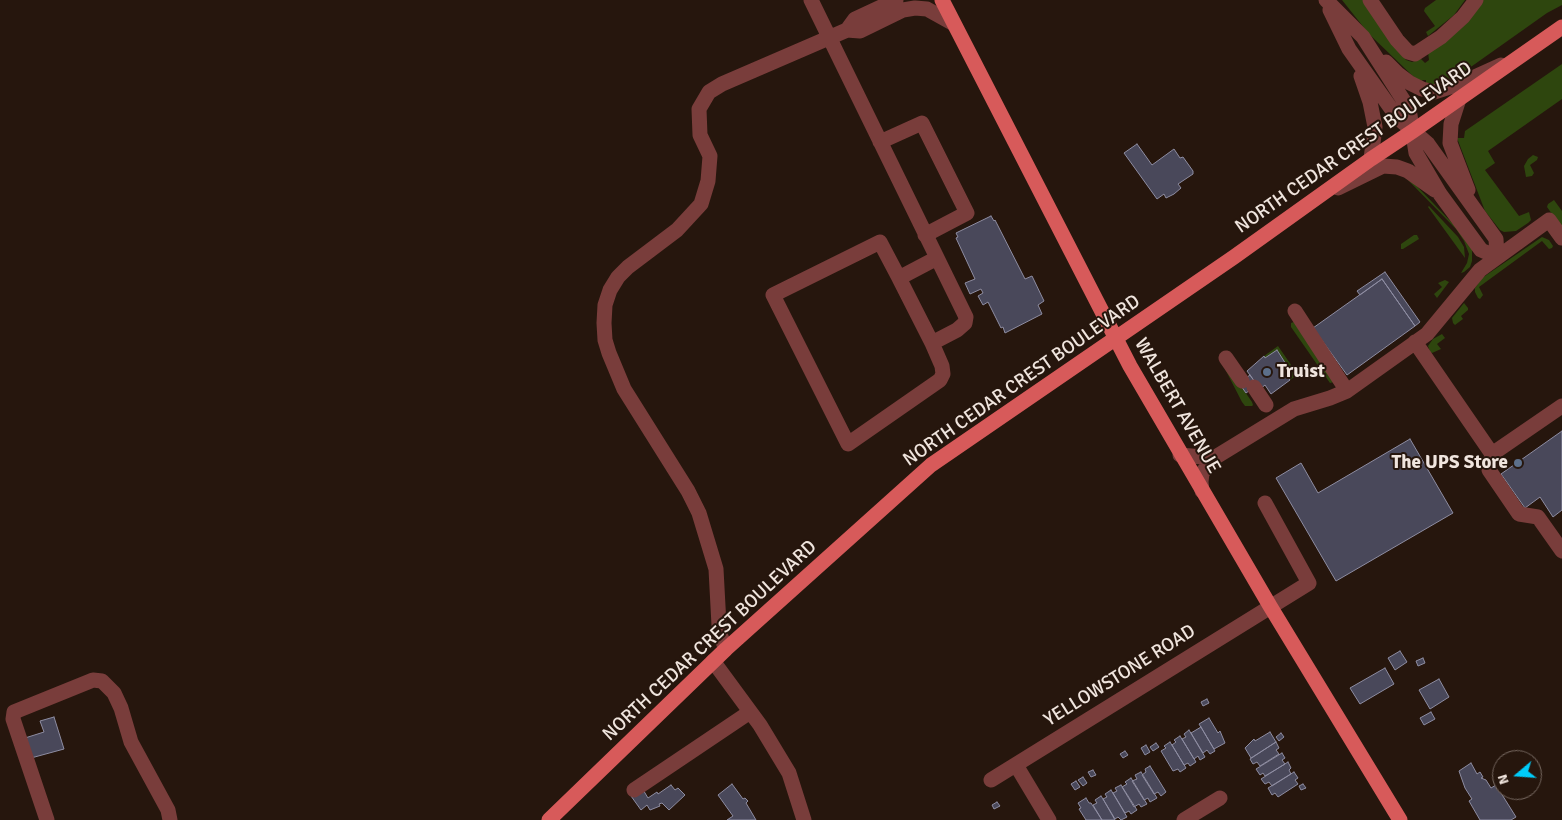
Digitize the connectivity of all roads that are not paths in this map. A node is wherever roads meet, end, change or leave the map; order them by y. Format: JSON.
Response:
{"nodes":[{"id":1,"x":811,"y":0,"type":"edge"},
{"id":2,"x":896,"y":0,"type":"edge"},
{"id":3,"x":942,"y":0,"type":"edge"},
{"id":4,"x":1325,"y":0,"type":"edge"},
{"id":5,"x":1370,"y":0,"type":"edge"},
{"id":6,"x":1476,"y":0,"type":"edge"},
{"id":7,"x":954,"y":24,"type":"junction"},
{"id":8,"x":1562,"y":27,"type":"edge"},
{"id":9,"x":847,"y":30,"type":"junction"},
{"id":10,"x":1363,"y":37,"type":"junction"},
{"id":11,"x":829,"y":38,"type":"junction"},
{"id":12,"x":1350,"y":49,"type":"junction"},
{"id":13,"x":1520,"y":56,"type":"junction"},
{"id":14,"x":1459,"y":99,"type":"junction"},
{"id":15,"x":1413,"y":131,"type":"junction"},
{"id":16,"x":880,"y":142,"type":"junction"},
{"id":17,"x":1370,"y":159,"type":"junction"},
{"id":18,"x":1440,"y":194,"type":"junction"},
{"id":19,"x":1316,"y":198,"type":"junction"},
{"id":20,"x":1477,"y":212,"type":"junction"},
{"id":21,"x":925,"y":235,"type":"junction"},
{"id":22,"x":1562,"y":238,"type":"edge"},
{"id":23,"x":1497,"y":257,"type":"junction"},
{"id":24,"x":937,"y":258,"type":"junction"},
{"id":25,"x":899,"y":278,"type":"junction"},
{"id":26,"x":1295,"y":311,"type":"dead end"},
{"id":27,"x":1116,"y":339,"type":"junction"},
{"id":28,"x":1416,"y":342,"type":"junction"},
{"id":29,"x":932,"y":343,"type":"junction"},
{"id":30,"x":1228,"y":356,"type":"dead end"},
{"id":31,"x":1347,"y":391,"type":"junction"},
{"id":32,"x":1562,"y":406,"type":"edge"},
{"id":33,"x":1263,"y":407,"type":"dead end"},
{"id":34,"x":1492,"y":454,"type":"junction"},
{"id":35,"x":1180,"y":455,"type":"junction"},
{"id":36,"x":1214,"y":458,"type":"junction"},
{"id":37,"x":1202,"y":491,"type":"junction"},
{"id":38,"x":1265,"y":503,"type":"dead end"},
{"id":39,"x":1562,"y":551,"type":"edge"},
{"id":40,"x":1270,"y":606,"type":"junction"},
{"id":41,"x":726,"y":650,"type":"junction"},
{"id":42,"x":713,"y":662,"type":"junction"},
{"id":43,"x":750,"y":712,"type":"junction"},
{"id":44,"x":1016,"y":765,"type":"junction"},
{"id":45,"x":991,"y":780,"type":"dead end"},
{"id":46,"x":634,"y":790,"type":"dead end"},
{"id":47,"x":1220,"y":798,"type":"dead end"},
{"id":48,"x":47,"y":820,"type":"edge"},
{"id":49,"x":170,"y":820,"type":"edge"},
{"id":50,"x":549,"y":820,"type":"edge"},
{"id":51,"x":804,"y":820,"type":"edge"},
{"id":52,"x":1049,"y":820,"type":"edge"},
{"id":53,"x":1184,"y":820,"type":"edge"},
{"id":54,"x":1400,"y":820,"type":"edge"}],
"edges":[{"from":1,"to":11,"type":"street"},
{"from":2,"to":9,"type":"street"},
{"from":3,"to":7,"type":"main road","name":"WALBERT AVENUE"},
{"from":4,"to":10,"type":"street"},
{"from":4,"to":12,"type":"street"},
{"from":5,"to":6,"type":"street"},
{"from":7,"to":9,"type":"street"},
{"from":7,"to":27,"type":"main road","name":"WALBERT AVENUE"},
{"from":8,"to":13,"type":"main road","name":"NORTH CEDAR CREST BOULEVARD"},
{"from":9,"to":11,"type":"street"},
{"from":10,"to":13,"type":"street"},
{"from":10,"to":15,"type":"street"},
{"from":11,"to":16,"type":"street"},
{"from":11,"to":41,"type":"street"},
{"from":12,"to":15,"type":"street"},
{"from":12,"to":17,"type":"street"},
{"from":13,"to":14,"type":"main road","name":"NORTH CEDAR CREST BOULEVARD"},
{"from":14,"to":15,"type":"main road","name":"NORTH CEDAR CREST BOULEVARD"},
{"from":14,"to":20,"type":"street"},
{"from":15,"to":17,"type":"main road","name":"NORTH CEDAR CREST BOULEVARD"},
{"from":15,"to":18,"type":"street"},
{"from":15,"to":20,"type":"street"},
{"from":16,"to":21,"type":"street"},
{"from":16,"to":21,"type":"street"},
{"from":17,"to":19,"type":"main road","name":"NORTH CEDAR CREST BOULEVARD"},
{"from":18,"to":19,"type":"street"},
{"from":18,"to":23,"type":"street"},
{"from":19,"to":27,"type":"main road","name":"NORTH CEDAR CREST BOULEVARD"},
{"from":20,"to":23,"type":"street"},
{"from":21,"to":24,"type":"street"},
{"from":22,"to":23,"type":"street"},
{"from":23,"to":28,"type":"street"},
{"from":24,"to":25,"type":"street"},
{"from":24,"to":29,"type":"street"},
{"from":25,"to":29,"type":"street"},
{"from":25,"to":29,"type":"street"},
{"from":26,"to":31,"type":"street"},
{"from":27,"to":35,"type":"main road","name":"WALBERT AVENUE"},
{"from":27,"to":41,"type":"main road","name":"NORTH CEDAR CREST BOULEVARD"},
{"from":28,"to":31,"type":"street"},
{"from":28,"to":34,"type":"street"},
{"from":30,"to":33,"type":"street"},
{"from":31,"to":36,"type":"street"},
{"from":32,"to":34,"type":"street"},
{"from":34,"to":39,"type":"street"},
{"from":35,"to":36,"type":"street"},
{"from":35,"to":37,"type":"main road","name":"WALBERT AVENUE"},
{"from":36,"to":37,"type":"street"},
{"from":37,"to":40,"type":"main road","name":"WALBERT AVENUE"},
{"from":38,"to":40,"type":"street","name":"YELLOWSTONE ROAD"},
{"from":40,"to":44,"type":"street","name":"YELLOWSTONE ROAD"},
{"from":40,"to":54,"type":"main road","name":"WALBERT AVENUE"},
{"from":41,"to":42,"type":"main road","name":"NORTH CEDAR CREST BOULEVARD"},
{"from":42,"to":43,"type":"street"},
{"from":42,"to":50,"type":"main road","name":"NORTH CEDAR CREST BOULEVARD"},
{"from":43,"to":46,"type":"street"},
{"from":43,"to":51,"type":"street"},
{"from":44,"to":45,"type":"street","name":"YELLOWSTONE ROAD"},
{"from":44,"to":52,"type":"street"},
{"from":47,"to":53,"type":"street"},
{"from":48,"to":49,"type":"street"}]}
